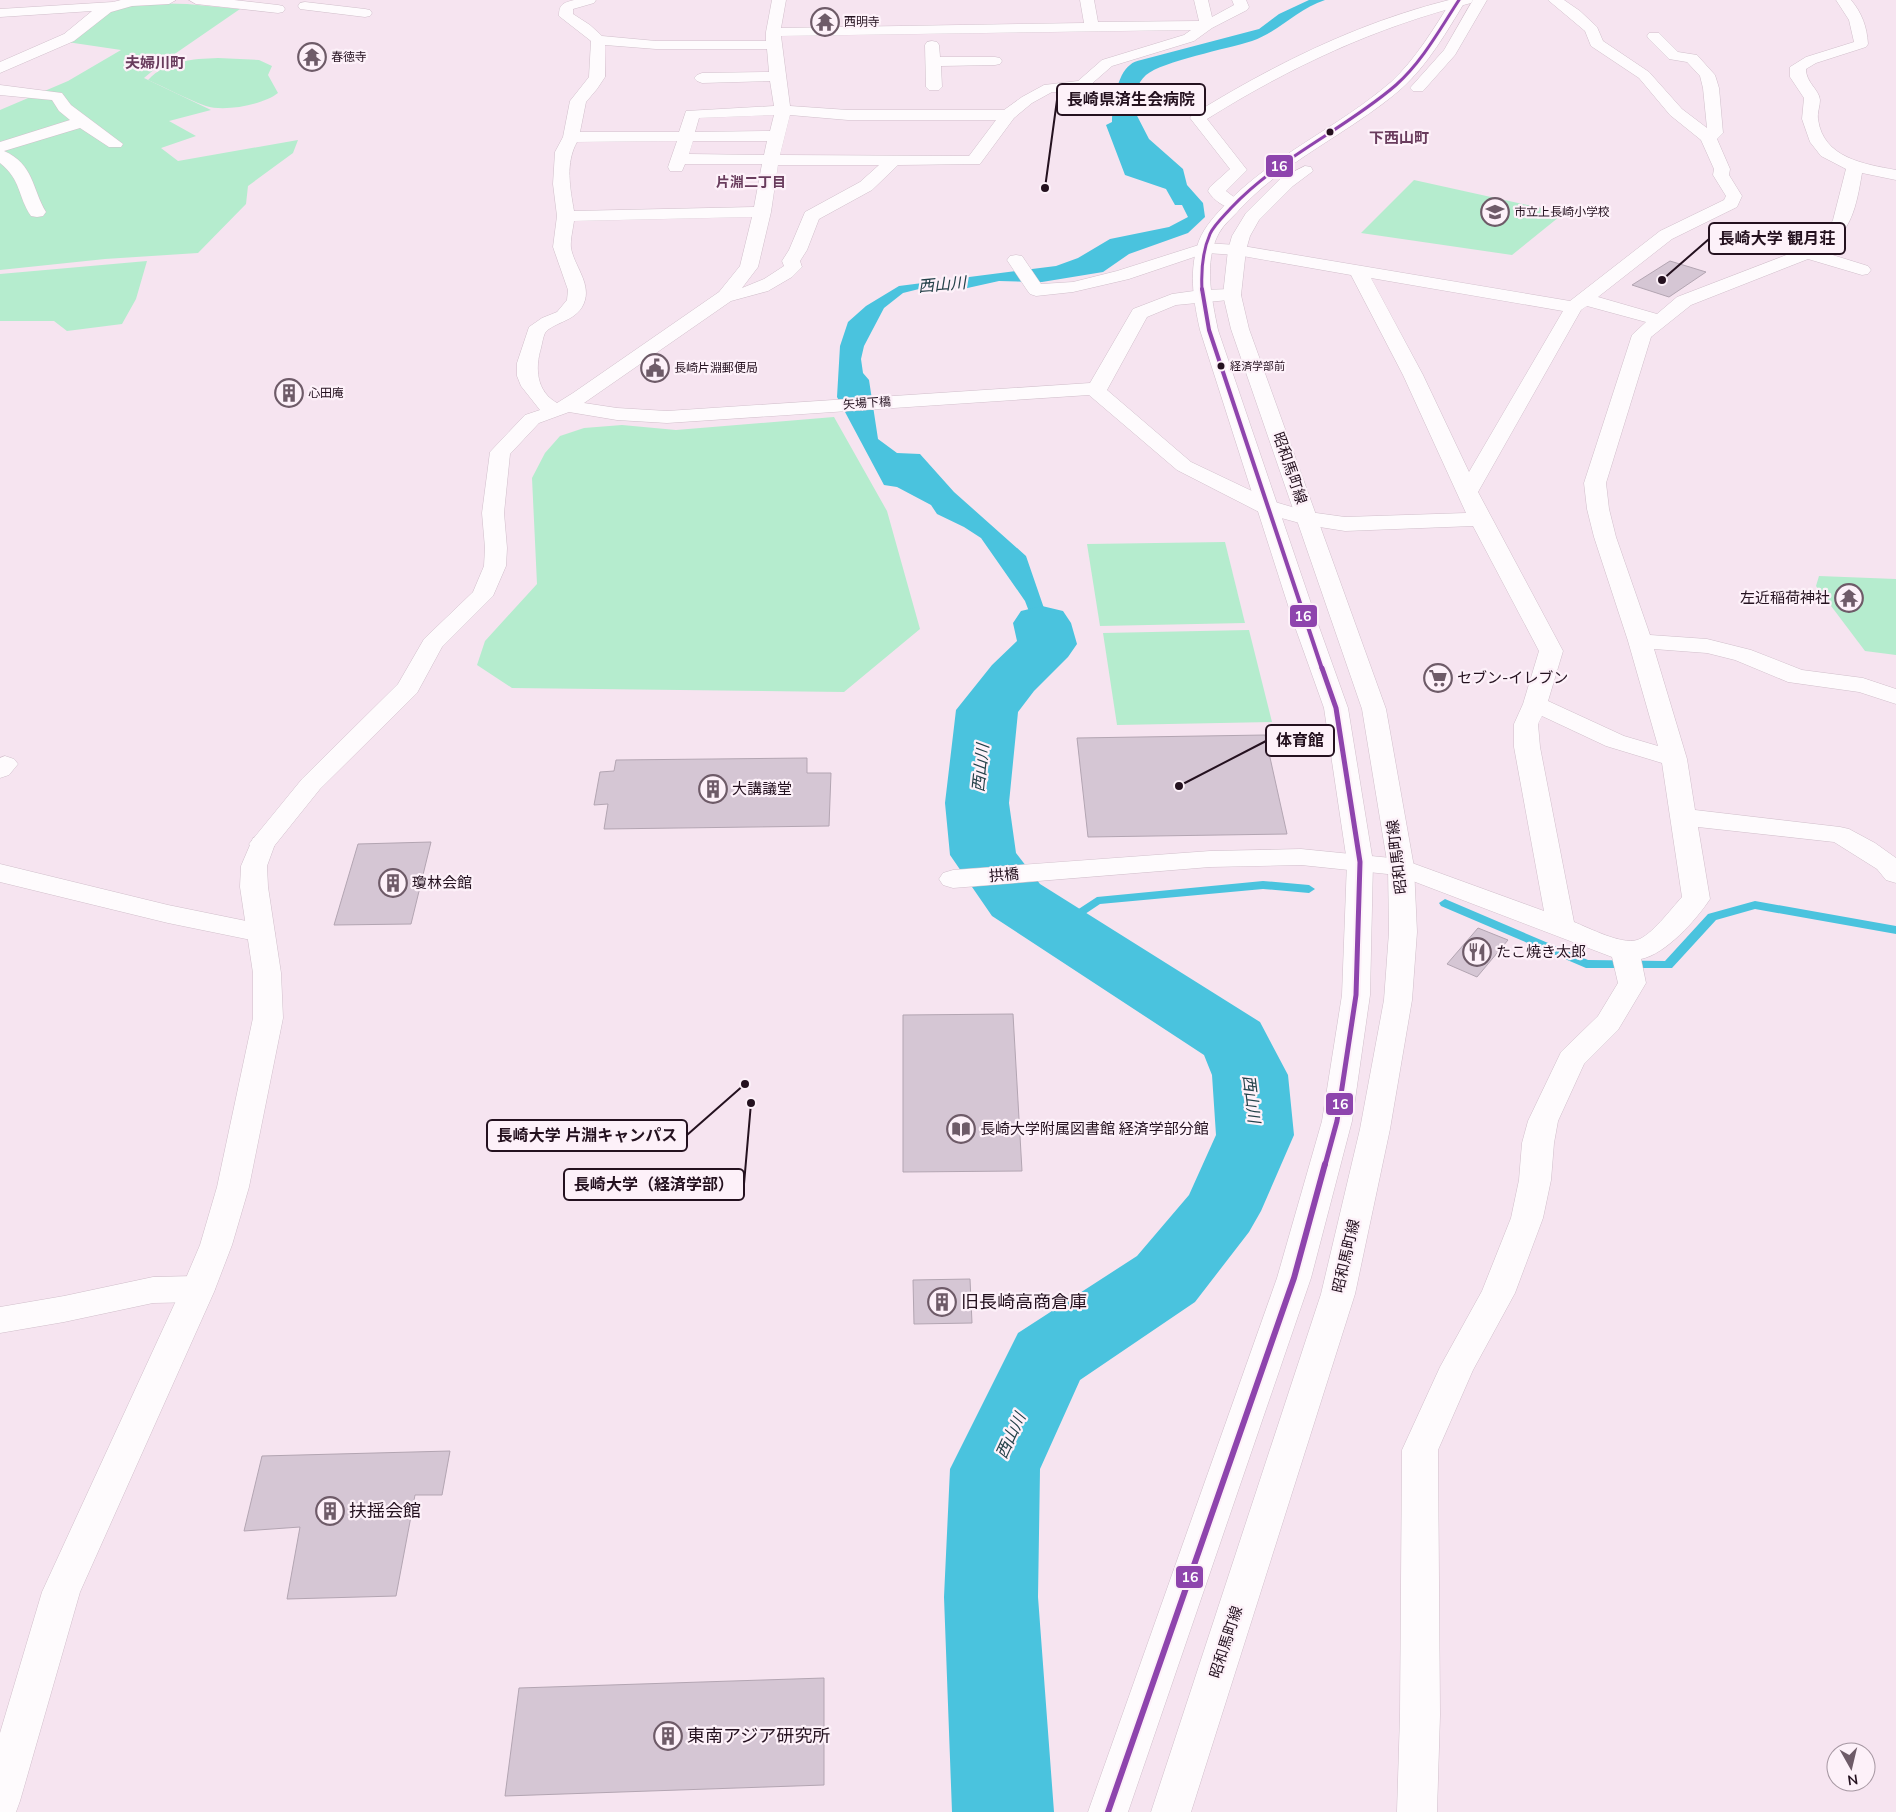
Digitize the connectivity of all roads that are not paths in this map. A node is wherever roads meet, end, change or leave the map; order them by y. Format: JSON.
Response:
{"nodes":[{"id":1,"x":169,"y":0,"type":"edge"},
{"id":2,"x":196,"y":0,"type":"edge"},
{"id":3,"x":589,"y":0,"type":"edge"},
{"id":4,"x":779,"y":0,"type":"edge"},
{"id":5,"x":1087,"y":0,"type":"edge"},
{"id":6,"x":1201,"y":0,"type":"edge"},
{"id":7,"x":1239,"y":0,"type":"edge"},
{"id":8,"x":1466,"y":0,"type":"edge"},
{"id":9,"x":1555,"y":0,"type":"edge"},
{"id":10,"x":1843,"y":0,"type":"edge"},
{"id":11,"x":111,"y":6,"type":"junction"},
{"id":12,"x":305,"y":6,"type":"dead end"},
{"id":13,"x":278,"y":9,"type":"dead end"},
{"id":14,"x":0,"y":13,"type":"edge"},
{"id":15,"x":365,"y":13,"type":"dead end"},
{"id":16,"x":1207,"y":25,"type":"junction"},
{"id":17,"x":1092,"y":26,"type":"junction"},
{"id":18,"x":930,"y":29,"type":"junction"},
{"id":19,"x":1654,"y":36,"type":"dead end"},
{"id":20,"x":774,"y":39,"type":"junction"},
{"id":21,"x":598,"y":40,"type":"junction"},
{"id":22,"x":704,"y":45,"type":"junction"},
{"id":23,"x":996,"y":61,"type":"dead end"},
{"id":24,"x":933,"y":62,"type":"junction"},
{"id":25,"x":0,"y":68,"type":"edge"},
{"id":26,"x":777,"y":76,"type":"junction"},
{"id":27,"x":702,"y":78,"type":"junction"},
{"id":28,"x":934,"y":87,"type":"dead end"},
{"id":29,"x":0,"y":90,"type":"edge"},
{"id":30,"x":783,"y":110,"type":"junction"},
{"id":31,"x":703,"y":114,"type":"junction"},
{"id":32,"x":1008,"y":115,"type":"junction"},
{"id":33,"x":82,"y":122,"type":"junction"},
{"id":34,"x":571,"y":136,"type":"junction"},
{"id":35,"x":776,"y":136,"type":"junction"},
{"id":36,"x":1708,"y":137,"type":"junction"},
{"id":37,"x":115,"y":144,"type":"dead end"},
{"id":38,"x":0,"y":147,"type":"edge"},
{"id":39,"x":564,"y":152,"type":"junction"},
{"id":40,"x":681,"y":152,"type":"junction"},
{"id":41,"x":0,"y":155,"type":"edge"},
{"id":42,"x":771,"y":159,"type":"junction"},
{"id":43,"x":895,"y":160,"type":"junction"},
{"id":44,"x":1855,"y":166,"type":"junction"},
{"id":45,"x":1896,"y":175,"type":"edge"},
{"id":46,"x":1234,"y":204,"type":"junction"},
{"id":47,"x":37,"y":212,"type":"dead end"},
{"id":48,"x":762,"y":212,"type":"junction"},
{"id":49,"x":566,"y":216,"type":"junction"},
{"id":50,"x":1205,"y":248,"type":"junction"},
{"id":51,"x":1237,"y":250,"type":"junction"},
{"id":52,"x":1807,"y":253,"type":"junction"},
{"id":53,"x":1016,"y":260,"type":"dead end"},
{"id":54,"x":1358,"y":270,"type":"junction"},
{"id":55,"x":1862,"y":270,"type":"dead end"},
{"id":56,"x":1232,"y":295,"type":"junction"},
{"id":57,"x":726,"y":296,"type":"junction"},
{"id":58,"x":1201,"y":296,"type":"junction"},
{"id":59,"x":1579,"y":303,"type":"junction"},
{"id":60,"x":1659,"y":320,"type":"junction"},
{"id":61,"x":1096,"y":389,"type":"junction"},
{"id":62,"x":562,"y":408,"type":"junction"},
{"id":63,"x":1468,"y":492,"type":"junction"},
{"id":64,"x":1267,"y":507,"type":"junction"},
{"id":65,"x":1306,"y":518,"type":"junction"},
{"id":66,"x":1480,"y":519,"type":"junction"},
{"id":67,"x":1640,"y":641,"type":"junction"},
{"id":68,"x":1896,"y":697,"type":"edge"},
{"id":69,"x":1535,"y":704,"type":"junction"},
{"id":70,"x":1674,"y":759,"type":"junction"},
{"id":71,"x":1683,"y":817,"type":"junction"},
{"id":72,"x":1360,"y":862,"type":"junction"},
{"id":73,"x":1401,"y":867,"type":"junction"},
{"id":74,"x":0,"y":872,"type":"edge"},
{"id":75,"x":1896,"y":874,"type":"edge"},
{"id":76,"x":953,"y":879,"type":"dead end"},
{"id":77,"x":50,"y":886,"type":"junction"},
{"id":78,"x":0,"y":894,"type":"edge"},
{"id":79,"x":1561,"y":928,"type":"junction"},
{"id":80,"x":261,"y":933,"type":"junction"},
{"id":81,"x":1626,"y":957,"type":"junction"},
{"id":82,"x":198,"y":1289,"type":"junction"},
{"id":83,"x":0,"y":1320,"type":"edge"},
{"id":84,"x":0,"y":1801,"type":"edge"},
{"id":85,"x":1108,"y":1812,"type":"edge"},
{"id":86,"x":1171,"y":1812,"type":"edge"},
{"id":87,"x":1417,"y":1812,"type":"edge"}],
"edges":[{"from":1,"to":11,"type":"street"},
{"from":2,"to":13,"type":"street"},
{"from":3,"to":21,"type":"street"},
{"from":4,"to":20,"type":"street"},
{"from":5,"to":17,"type":"street"},
{"from":6,"to":16,"type":"street"},
{"from":7,"to":16,"type":"street"},
{"from":8,"to":46,"type":"street"},
{"from":8,"to":46,"type":"street"},
{"from":8,"to":51,"type":"street","name":"昭和馬町線"},
{"from":9,"to":36,"type":"street"},
{"from":10,"to":44,"type":"street"},
{"from":11,"to":14,"type":"street"},
{"from":11,"to":25,"type":"street"},
{"from":12,"to":15,"type":"street"},
{"from":16,"to":17,"type":"street"},
{"from":16,"to":32,"type":"street"},
{"from":17,"to":18,"type":"street"},
{"from":18,"to":20,"type":"street"},
{"from":18,"to":24,"type":"street"},
{"from":19,"to":36,"type":"street"},
{"from":20,"to":22,"type":"street"},
{"from":20,"to":26,"type":"street"},
{"from":21,"to":22,"type":"street"},
{"from":21,"to":34,"type":"street"},
{"from":22,"to":27,"type":"street"},
{"from":23,"to":24,"type":"street"},
{"from":24,"to":28,"type":"street"},
{"from":26,"to":27,"type":"street"},
{"from":26,"to":30,"type":"street"},
{"from":27,"to":31,"type":"street"},
{"from":29,"to":33,"type":"street"},
{"from":30,"to":31,"type":"street"},
{"from":30,"to":32,"type":"street"},
{"from":30,"to":35,"type":"street"},
{"from":31,"to":40,"type":"street"},
{"from":32,"to":43,"type":"street"},
{"from":33,"to":37,"type":"street"},
{"from":33,"to":38,"type":"street"},
{"from":34,"to":39,"type":"street"},
{"from":34,"to":40,"type":"street"},
{"from":35,"to":40,"type":"street"},
{"from":35,"to":42,"type":"street"},
{"from":36,"to":59,"type":"street"},
{"from":39,"to":40,"type":"street"},
{"from":39,"to":49,"type":"street"},
{"from":40,"to":42,"type":"street"},
{"from":41,"to":47,"type":"street"},
{"from":42,"to":43,"type":"street"},
{"from":42,"to":48,"type":"street"},
{"from":43,"to":57,"type":"street"},
{"from":44,"to":45,"type":"street"},
{"from":44,"to":52,"type":"street"},
{"from":46,"to":50,"type":"street"},
{"from":48,"to":49,"type":"street"},
{"from":48,"to":57,"type":"street"},
{"from":49,"to":62,"type":"street"},
{"from":50,"to":51,"type":"street"},
{"from":50,"to":53,"type":"street"},
{"from":50,"to":58,"type":"street"},
{"from":51,"to":54,"type":"street"},
{"from":51,"to":56,"type":"street","name":"昭和馬町線"},
{"from":52,"to":55,"type":"street"},
{"from":52,"to":60,"type":"street"},
{"from":54,"to":59,"type":"street"},
{"from":54,"to":63,"type":"street"},
{"from":56,"to":58,"type":"street"},
{"from":56,"to":65,"type":"street","name":"昭和馬町線"},
{"from":57,"to":62,"type":"street"},
{"from":58,"to":61,"type":"street"},
{"from":58,"to":64,"type":"street"},
{"from":59,"to":60,"type":"street"},
{"from":59,"to":63,"type":"street"},
{"from":60,"to":67,"type":"street"},
{"from":61,"to":62,"type":"street","name":"矢場下橋"},
{"from":61,"to":64,"type":"street"},
{"from":62,"to":80,"type":"street"},
{"from":63,"to":66,"type":"street"},
{"from":64,"to":65,"type":"street"},
{"from":64,"to":72,"type":"street"},
{"from":65,"to":66,"type":"street"},
{"from":65,"to":73,"type":"street","name":"昭和馬町線"},
{"from":66,"to":69,"type":"street"},
{"from":67,"to":68,"type":"street"},
{"from":67,"to":70,"type":"street"},
{"from":69,"to":70,"type":"street"},
{"from":69,"to":79,"type":"street"},
{"from":70,"to":71,"type":"street"},
{"from":71,"to":75,"type":"street"},
{"from":71,"to":81,"type":"street"},
{"from":72,"to":73,"type":"street","name":"拱橋"},
{"from":72,"to":76,"type":"street","name":"拱橋"},
{"from":72,"to":85,"type":"street"},
{"from":73,"to":79,"type":"street","name":"拱橋"},
{"from":73,"to":86,"type":"street","name":"昭和馬町線"},
{"from":74,"to":77,"type":"street"},
{"from":77,"to":78,"type":"street"},
{"from":77,"to":80,"type":"street"},
{"from":79,"to":81,"type":"street","name":"拱橋"},
{"from":80,"to":82,"type":"street"},
{"from":81,"to":87,"type":"street"},
{"from":82,"to":83,"type":"street"},
{"from":82,"to":84,"type":"street"}]}
